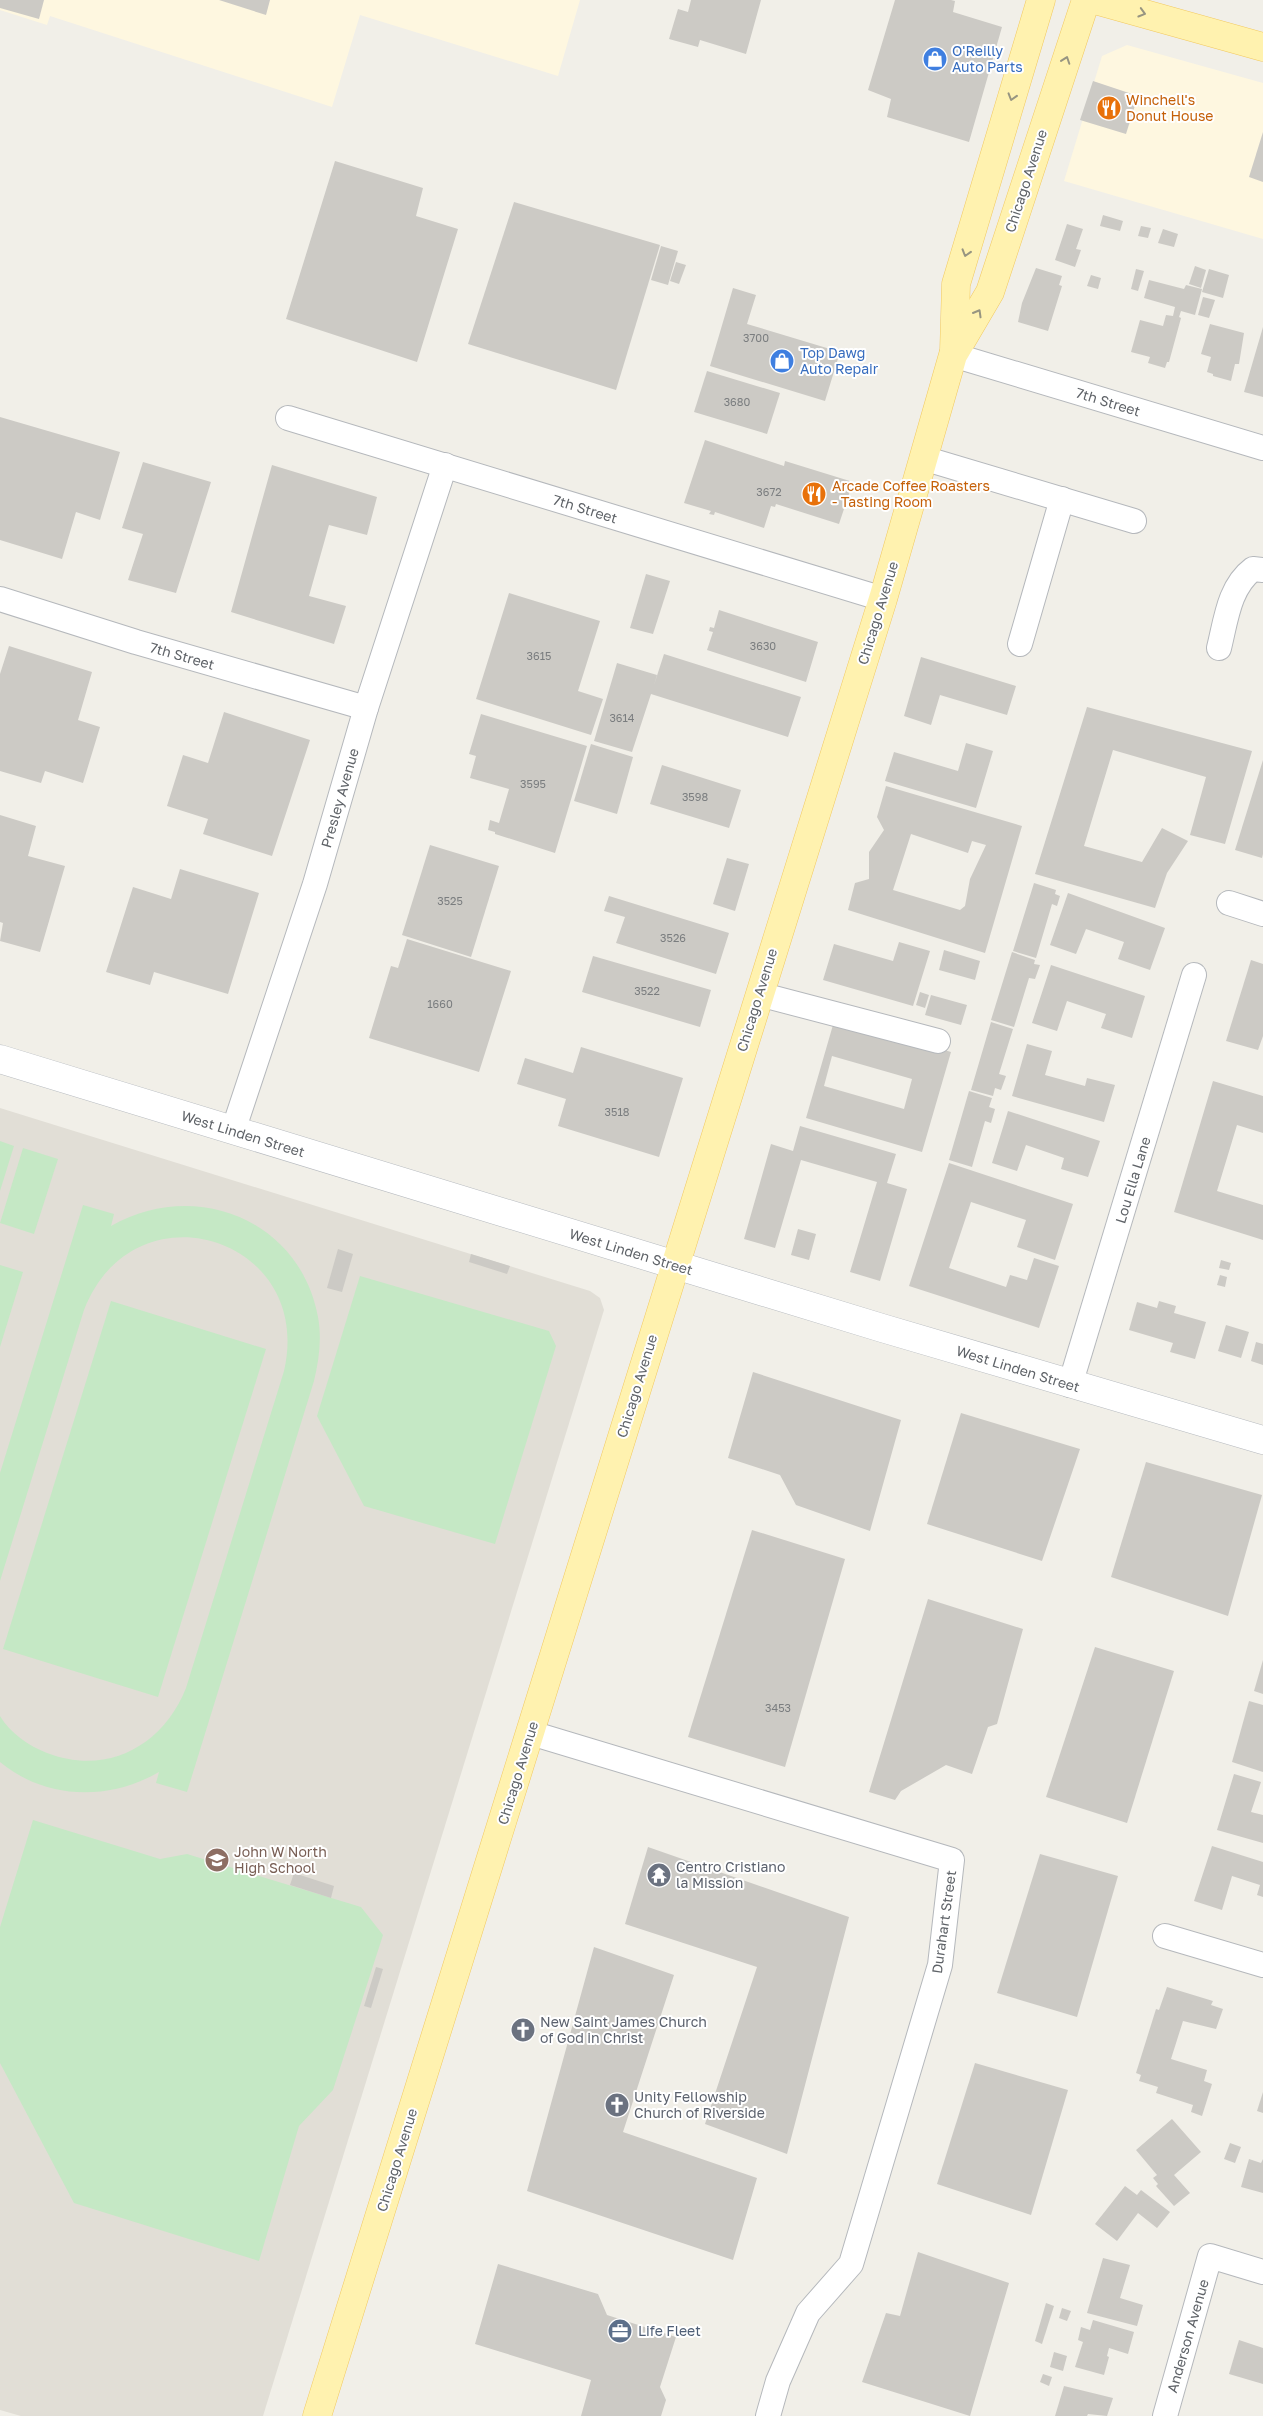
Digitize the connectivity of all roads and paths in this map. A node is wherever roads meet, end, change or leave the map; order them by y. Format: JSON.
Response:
{"nodes":[{"id":1,"x":1041,"y":0,"type":"edge"},
{"id":2,"x":1086,"y":0,"type":"edge"},
{"id":3,"x":1095,"y":0,"type":"edge"},
{"id":4,"x":1263,"y":47,"type":"edge"},
{"id":5,"x":953,"y":355,"type":"junction"},
{"id":6,"x":288,"y":418,"type":"dead end"},
{"id":7,"x":1263,"y":448,"type":"edge"},
{"id":8,"x":923,"y":458,"type":"junction"},
{"id":9,"x":445,"y":465,"type":"junction"},
{"id":10,"x":1062,"y":500,"type":"junction"},
{"id":11,"x":1134,"y":521,"type":"dead end"},
{"id":12,"x":1263,"y":570,"type":"edge"},
{"id":13,"x":0,"y":599,"type":"edge"},
{"id":14,"x":882,"y":599,"type":"junction"},
{"id":15,"x":1020,"y":644,"type":"dead end"},
{"id":16,"x":1219,"y":648,"type":"dead end"},
{"id":17,"x":366,"y":708,"type":"junction"},
{"id":18,"x":1229,"y":904,"type":"dead end"},
{"id":19,"x":1263,"y":914,"type":"edge"},
{"id":20,"x":1194,"y":975,"type":"dead end"},
{"id":21,"x":759,"y":994,"type":"junction"},
{"id":22,"x":938,"y":1041,"type":"dead end"},
{"id":23,"x":0,"y":1059,"type":"edge"},
{"id":24,"x":234,"y":1131,"type":"junction"},
{"id":25,"x":674,"y":1265,"type":"junction"},
{"id":26,"x":1070,"y":1385,"type":"junction"},
{"id":27,"x":1263,"y":1440,"type":"edge"},
{"id":28,"x":531,"y":1733,"type":"junction"},
{"id":29,"x":1165,"y":1936,"type":"dead end"},
{"id":30,"x":1263,"y":1965,"type":"edge"},
{"id":31,"x":1263,"y":2272,"type":"edge"},
{"id":32,"x":317,"y":2416,"type":"edge"},
{"id":33,"x":768,"y":2416,"type":"edge"},
{"id":34,"x":1165,"y":2416,"type":"edge"}],
"edges":[{"from":1,"to":5,"type":"main road","name":"Chicago Avenue","one_way":true},
{"from":5,"to":2,"type":"main road","name":"Chicago Avenue","one_way":true},
{"from":3,"to":4,"type":"main road","one_way":true},
{"from":5,"to":7,"type":"street","name":"7th Street"},
{"from":5,"to":8,"type":"main road","name":"Chicago Avenue"},
{"from":6,"to":9,"type":"street","name":"7th Street"},
{"from":8,"to":10,"type":"street"},
{"from":8,"to":14,"type":"main road","name":"Chicago Avenue"},
{"from":9,"to":14,"type":"street","name":"7th Street"},
{"from":9,"to":17,"type":"street","name":"Presley Avenue"},
{"from":10,"to":11,"type":"street"},
{"from":10,"to":15,"type":"street"},
{"from":12,"to":16,"type":"street"},
{"from":13,"to":17,"type":"street","name":"7th Street"},
{"from":14,"to":21,"type":"main road","name":"Chicago Avenue"},
{"from":17,"to":24,"type":"street","name":"Presley Avenue"},
{"from":18,"to":19,"type":"street"},
{"from":20,"to":26,"type":"street","name":"Lou Ella Lane"},
{"from":21,"to":22,"type":"street"},
{"from":21,"to":25,"type":"main road","name":"Chicago Avenue"},
{"from":23,"to":24,"type":"main road","name":"West Linden Street"},
{"from":24,"to":25,"type":"main road","name":"West Linden Street"},
{"from":25,"to":26,"type":"main road","name":"West Linden Street"},
{"from":25,"to":28,"type":"main road","name":"Chicago Avenue"},
{"from":26,"to":27,"type":"main road","name":"West Linden Street"},
{"from":28,"to":32,"type":"main road","name":"Chicago Avenue"},
{"from":28,"to":33,"type":"street","name":"Durahart Street"},
{"from":29,"to":30,"type":"street"},
{"from":31,"to":34,"type":"street","name":"Anderson Avenue"}]}
